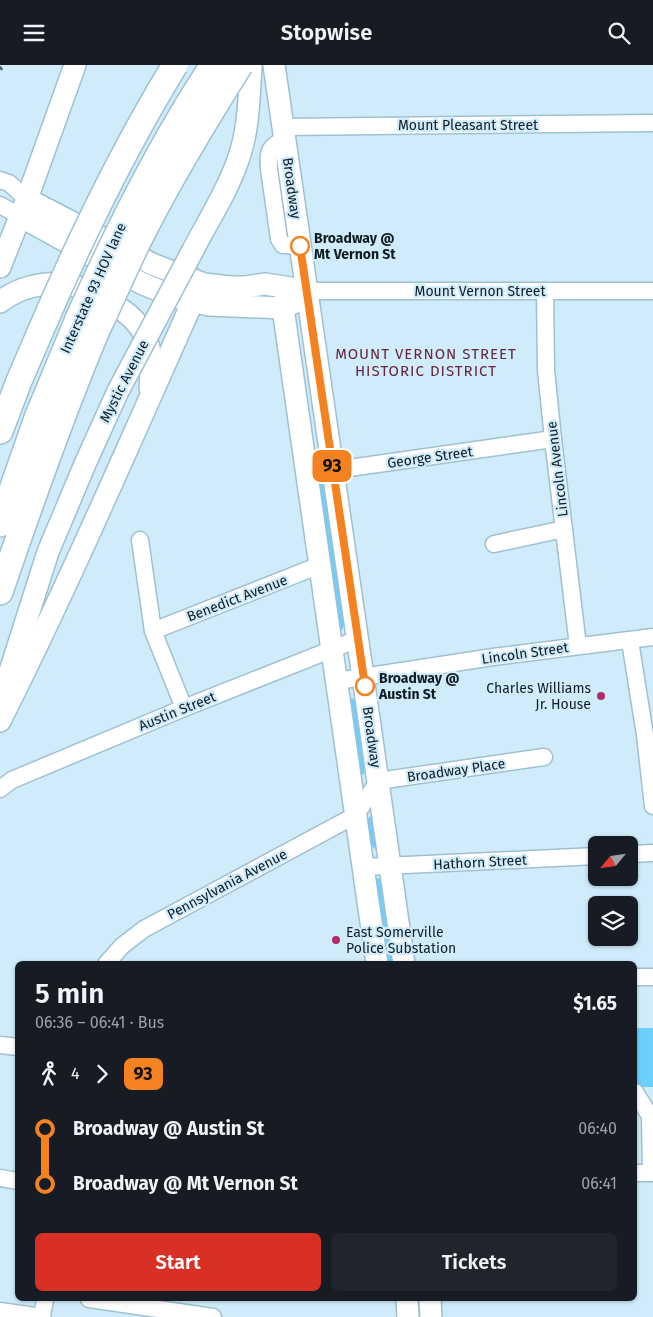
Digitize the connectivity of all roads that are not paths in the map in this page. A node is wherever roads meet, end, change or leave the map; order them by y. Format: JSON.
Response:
{"nodes":[{"id":1,"x":176,"y":65,"type":"edge"},
{"id":2,"x":213,"y":65,"type":"edge"},
{"id":3,"x":240,"y":65,"type":"edge"},
{"id":4,"x":252,"y":65,"type":"edge"},
{"id":5,"x":274,"y":65,"type":"edge"},
{"id":6,"x":72,"y":74,"type":"edge"},
{"id":7,"x":653,"y":123,"type":"edge"},
{"id":8,"x":284,"y":133,"type":"junction"},
{"id":9,"x":0,"y":180,"type":"edge"},
{"id":10,"x":0,"y":205,"type":"edge"},
{"id":11,"x":23,"y":208,"type":"junction"},
{"id":12,"x":0,"y":267,"type":"edge"},
{"id":13,"x":192,"y":279,"type":"junction"},
{"id":14,"x":546,"y":291,"type":"junction"},
{"id":15,"x":653,"y":291,"type":"edge"},
{"id":16,"x":297,"y":295,"type":"junction"},
{"id":17,"x":193,"y":301,"type":"junction"},
{"id":18,"x":0,"y":303,"type":"edge"},
{"id":19,"x":87,"y":325,"type":"junction"},
{"id":20,"x":149,"y":401,"type":"junction"},
{"id":21,"x":0,"y":431,"type":"edge"},
{"id":22,"x":553,"y":439,"type":"junction"},
{"id":23,"x":333,"y":470,"type":"junction"},
{"id":24,"x":307,"y":474,"type":"junction"},
{"id":25,"x":564,"y":529,"type":"junction"},
{"id":26,"x":9,"y":531,"type":"edge"},
{"id":27,"x":140,"y":540,"type":"dead end"},
{"id":28,"x":494,"y":544,"type":"dead end"},
{"id":29,"x":320,"y":565,"type":"junction"},
{"id":30,"x":0,"y":592,"type":"edge"},
{"id":31,"x":0,"y":610,"type":"edge"},
{"id":32,"x":152,"y":631,"type":"junction"},
{"id":33,"x":653,"y":637,"type":"edge"},
{"id":34,"x":358,"y":639,"type":"junction"},
{"id":35,"x":630,"y":641,"type":"junction"},
{"id":36,"x":578,"y":646,"type":"junction"},
{"id":37,"x":332,"y":648,"type":"junction"},
{"id":38,"x":363,"y":677,"type":"junction"},
{"id":39,"x":337,"y":681,"type":"junction"},
{"id":40,"x":0,"y":702,"type":"edge"},
{"id":41,"x":184,"y":708,"type":"junction"},
{"id":42,"x":0,"y":721,"type":"edge"},
{"id":43,"x":544,"y":757,"type":"dead end"},
{"id":44,"x":378,"y":781,"type":"junction"},
{"id":45,"x":0,"y":789,"type":"edge"},
{"id":46,"x":653,"y":806,"type":"edge"},
{"id":47,"x":356,"y":815,"type":"junction"},
{"id":48,"x":653,"y":853,"type":"edge"},
{"id":49,"x":638,"y":854,"type":"edge"},
{"id":50,"x":588,"y":856,"type":"edge"},
{"id":51,"x":390,"y":866,"type":"junction"},
{"id":52,"x":364,"y":867,"type":"junction"},
{"id":53,"x":109,"y":961,"type":"edge"},
{"id":54,"x":377,"y":961,"type":"edge"},
{"id":55,"x":404,"y":961,"type":"edge"},
{"id":56,"x":637,"y":977,"type":"edge"},
{"id":57,"x":653,"y":977,"type":"edge"},
{"id":58,"x":0,"y":1045,"type":"edge"},
{"id":59,"x":15,"y":1047,"type":"edge"},
{"id":60,"x":637,"y":1096,"type":"edge"},
{"id":61,"x":646,"y":1173,"type":"edge"},
{"id":62,"x":0,"y":1178,"type":"edge"},
{"id":63,"x":15,"y":1180,"type":"edge"},
{"id":64,"x":45,"y":1301,"type":"edge"},
{"id":65,"x":103,"y":1301,"type":"edge"},
{"id":66,"x":407,"y":1301,"type":"edge"},
{"id":67,"x":430,"y":1301,"type":"edge"},
{"id":68,"x":0,"y":1311,"type":"edge"},
{"id":69,"x":42,"y":1317,"type":"edge"},
{"id":70,"x":213,"y":1317,"type":"edge"},
{"id":71,"x":408,"y":1317,"type":"edge"},
{"id":72,"x":430,"y":1317,"type":"edge"}],
"edges":[{"from":1,"to":21,"type":"highway","bridge":true},
{"from":2,"to":19,"type":"highway","name":"Interstate 93 HOV lane","bridge":true},
{"from":3,"to":19,"type":"highway","bridge":true},
{"from":4,"to":40,"type":"main road","name":"Mystic Avenue","bridge":true},
{"from":5,"to":8,"type":"main road","name":"Broadway"},
{"from":6,"to":11,"type":"main road"},
{"from":7,"to":8,"type":"street","name":"Mount Pleasant Street"},
{"from":8,"to":16,"type":"main road","name":"Broadway"},
{"from":9,"to":11,"type":"street"},
{"from":10,"to":11,"type":"street"},
{"from":11,"to":12,"type":"main road"},
{"from":11,"to":13,"type":"main road"},
{"from":11,"to":17,"type":"main road"},
{"from":13,"to":16,"type":"main road"},
{"from":13,"to":17,"type":"main road"},
{"from":14,"to":15,"type":"street","name":"Mount Vernon Street"},
{"from":14,"to":16,"type":"street","name":"Mount Vernon Street"},
{"from":14,"to":22,"type":"street","name":"Lincoln Avenue"},
{"from":16,"to":17,"type":"main road"},
{"from":16,"to":23,"type":"main road","name":"Broadway"},
{"from":16,"to":24,"type":"main road","name":"Broadway"},
{"from":17,"to":20,"type":"main road"},
{"from":18,"to":20,"type":"main road"},
{"from":19,"to":26,"type":"highway"},
{"from":20,"to":42,"type":"main road"},
{"from":22,"to":23,"type":"street","name":"George Street"},
{"from":22,"to":25,"type":"street","name":"Lincoln Avenue"},
{"from":23,"to":24,"type":"street","name":"George Street"},
{"from":23,"to":34,"type":"main road","name":"Broadway"},
{"from":24,"to":29,"type":"main road","name":"Broadway"},
{"from":25,"to":28,"type":"street"},
{"from":25,"to":36,"type":"street","name":"Lincoln Avenue"},
{"from":26,"to":30,"type":"highway"},
{"from":26,"to":31,"type":"highway"},
{"from":27,"to":32,"type":"street"},
{"from":29,"to":32,"type":"street","name":"Benedict Avenue"},
{"from":29,"to":37,"type":"main road","name":"Broadway"},
{"from":32,"to":41,"type":"street"},
{"from":33,"to":35,"type":"street","name":"Lincoln Street"},
{"from":34,"to":37,"type":"street","name":"Austin Street"},
{"from":34,"to":38,"type":"main road","name":"Broadway"},
{"from":35,"to":36,"type":"street","name":"Lincoln Street"},
{"from":35,"to":46,"type":"street"},
{"from":36,"to":38,"type":"street","name":"Lincoln Street"},
{"from":37,"to":39,"type":"main road","name":"Broadway"},
{"from":37,"to":41,"type":"street","name":"Austin Street"},
{"from":38,"to":39,"type":"street","name":"Lincoln Street"},
{"from":38,"to":44,"type":"main road","name":"Broadway"},
{"from":39,"to":47,"type":"main road","name":"Broadway"},
{"from":41,"to":45,"type":"street","name":"Austin Street"},
{"from":43,"to":44,"type":"street","name":"Broadway Place"},
{"from":44,"to":47,"type":"street"},
{"from":44,"to":51,"type":"main road","name":"Broadway"},
{"from":47,"to":52,"type":"main road","name":"Broadway"},
{"from":47,"to":53,"type":"street","name":"Pennsylvania Avenue"},
{"from":48,"to":49,"type":"street"},
{"from":50,"to":51,"type":"street","name":"Hathorn Street"},
{"from":51,"to":52,"type":"street","name":"Hathorn Street"},
{"from":51,"to":55,"type":"main road","name":"Broadway"},
{"from":52,"to":54,"type":"main road","name":"Broadway"},
{"from":56,"to":57,"type":"street"},
{"from":58,"to":59,"type":"street"},
{"from":60,"to":61,"type":"street"},
{"from":62,"to":63,"type":"street"},
{"from":64,"to":69,"type":"street"},
{"from":65,"to":70,"type":"street"},
{"from":66,"to":71,"type":"main road"},
{"from":67,"to":72,"type":"main road"},
{"from":68,"to":69,"type":"street"}]}
